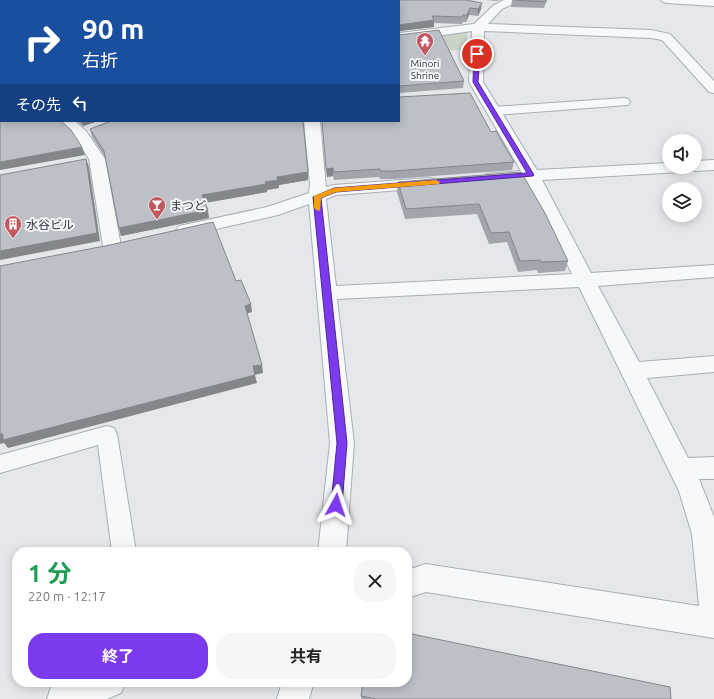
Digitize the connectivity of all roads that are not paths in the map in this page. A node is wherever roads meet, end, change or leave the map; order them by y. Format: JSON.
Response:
{"nodes":[{"id":1,"x":513,"y":0,"type":"edge"},
{"id":2,"x":667,"y":0,"type":"edge"},
{"id":3,"x":714,"y":3,"type":"edge"},
{"id":4,"x":482,"y":4,"type":"edge"},
{"id":5,"x":498,"y":8,"type":"junction"},
{"id":6,"x":478,"y":27,"type":"junction"},
{"id":7,"x":400,"y":37,"type":"edge"},
{"id":8,"x":714,"y":89,"type":"edge"},
{"id":9,"x":482,"y":93,"type":"junction"},
{"id":10,"x":467,"y":94,"type":"edge"},
{"id":11,"x":624,"y":102,"type":"dead end"},
{"id":12,"x":493,"y":111,"type":"junction"},
{"id":13,"x":68,"y":122,"type":"edge"},
{"id":14,"x":312,"y":122,"type":"edge"},
{"id":15,"x":714,"y":165,"type":"edge"},
{"id":16,"x":702,"y":166,"type":"edge"},
{"id":17,"x":662,"y":168,"type":"edge"},
{"id":18,"x":531,"y":175,"type":"junction"},
{"id":19,"x":476,"y":179,"type":"edge"},
{"id":20,"x":444,"y":181,"type":"edge"},
{"id":21,"x":317,"y":197,"type":"junction"},
{"id":22,"x":170,"y":234,"type":"edge"},
{"id":23,"x":111,"y":246,"type":"edge"},
{"id":24,"x":714,"y":271,"type":"edge"},
{"id":25,"x":585,"y":280,"type":"junction"},
{"id":26,"x":328,"y":293,"type":"junction"},
{"id":27,"x":714,"y":364,"type":"edge"},
{"id":28,"x":632,"y":370,"type":"junction"},
{"id":29,"x":0,"y":464,"type":"edge"},
{"id":30,"x":714,"y":468,"type":"edge"},
{"id":31,"x":682,"y":469,"type":"junction"},
{"id":32,"x":123,"y":547,"type":"edge"},
{"id":33,"x":332,"y":547,"type":"edge"},
{"id":34,"x":412,"y":582,"type":"edge"},
{"id":35,"x":714,"y":609,"type":"edge"},
{"id":36,"x":714,"y":624,"type":"edge"},
{"id":37,"x":96,"y":687,"type":"edge"},
{"id":38,"x":297,"y":687,"type":"edge"},
{"id":39,"x":63,"y":699,"type":"edge"},
{"id":40,"x":293,"y":699,"type":"edge"}],
"edges":[{"from":1,"to":5,"type":"street"},
{"from":2,"to":3,"type":"street"},
{"from":4,"to":5,"type":"street"},
{"from":5,"to":6,"type":"street"},
{"from":6,"to":7,"type":"street"},
{"from":6,"to":8,"type":"street"},
{"from":6,"to":9,"type":"street"},
{"from":9,"to":10,"type":"street"},
{"from":9,"to":12,"type":"street"},
{"from":11,"to":12,"type":"lane"},
{"from":12,"to":18,"type":"street"},
{"from":13,"to":23,"type":"street"},
{"from":14,"to":21,"type":"street"},
{"from":15,"to":16,"type":"street"},
{"from":17,"to":18,"type":"street"},
{"from":18,"to":19,"type":"street"},
{"from":18,"to":25,"type":"street"},
{"from":20,"to":21,"type":"street"},
{"from":21,"to":22,"type":"street"},
{"from":21,"to":26,"type":"street"},
{"from":24,"to":25,"type":"street"},
{"from":25,"to":26,"type":"street"},
{"from":25,"to":28,"type":"street"},
{"from":26,"to":33,"type":"street"},
{"from":27,"to":28,"type":"street"},
{"from":28,"to":31,"type":"street"},
{"from":29,"to":32,"type":"lane"},
{"from":30,"to":31,"type":"street"},
{"from":31,"to":35,"type":"street"},
{"from":34,"to":36,"type":"street"},
{"from":37,"to":39,"type":"street"},
{"from":38,"to":40,"type":"street"}]}
